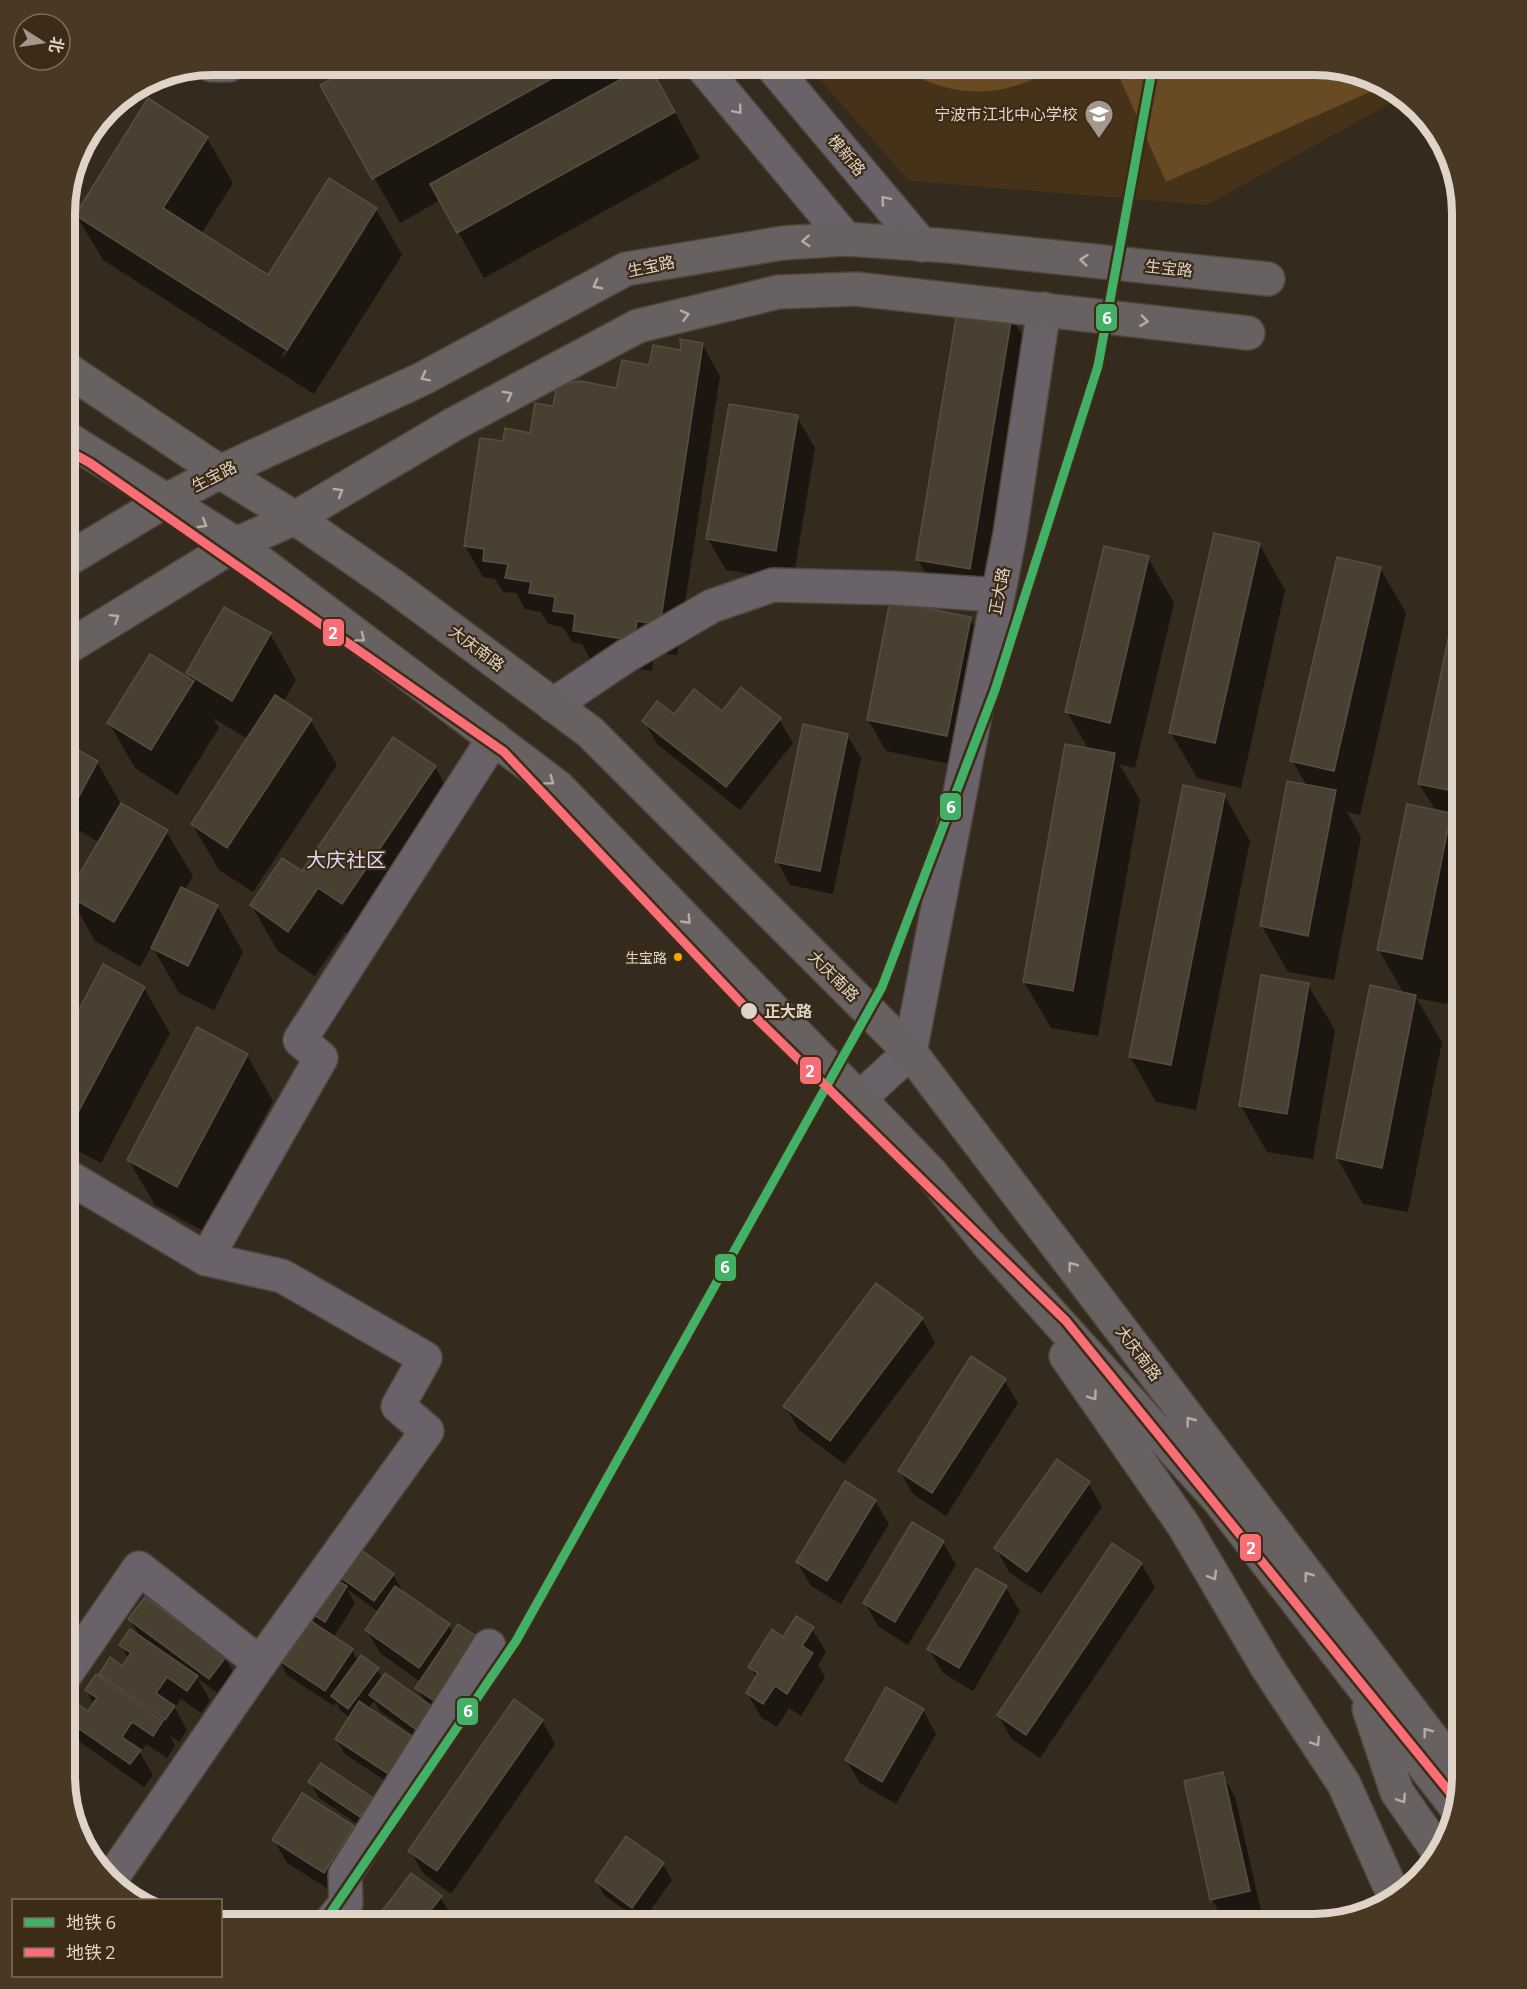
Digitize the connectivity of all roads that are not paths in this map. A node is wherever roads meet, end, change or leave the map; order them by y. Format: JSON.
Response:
{"nodes":[{"id":1,"x":708,"y":75,"type":"edge"},
{"id":2,"x":779,"y":75,"type":"edge"},
{"id":3,"x":846,"y":239,"type":"junction"},
{"id":4,"x":922,"y":245,"type":"junction"},
{"id":5,"x":1268,"y":279,"type":"dead end"},
{"id":6,"x":1044,"y":309,"type":"junction"},
{"id":7,"x":1248,"y":333,"type":"dead end"},
{"id":8,"x":75,"y":375,"type":"edge"},
{"id":9,"x":75,"y":443,"type":"edge"},
{"id":10,"x":220,"y":472,"type":"junction"},
{"id":11,"x":165,"y":501,"type":"junction"},
{"id":12,"x":295,"y":518,"type":"junction"},
{"id":13,"x":236,"y":544,"type":"junction"},
{"id":14,"x":75,"y":555,"type":"edge"},
{"id":15,"x":998,"y":595,"type":"junction"},
{"id":16,"x":75,"y":643,"type":"edge"},
{"id":17,"x":554,"y":705,"type":"junction"},
{"id":18,"x":494,"y":738,"type":"junction"},
{"id":19,"x":910,"y":1052,"type":"junction"},
{"id":20,"x":860,"y":1098,"type":"junction"},
{"id":21,"x":75,"y":1181,"type":"edge"},
{"id":22,"x":988,"y":1244,"type":"junction"},
{"id":23,"x":206,"y":1259,"type":"junction"},
{"id":24,"x":489,"y":1646,"type":"dead end"},
{"id":25,"x":75,"y":1659,"type":"edge"},
{"id":26,"x":260,"y":1664,"type":"junction"},
{"id":27,"x":1361,"y":1685,"type":"junction"},
{"id":28,"x":1452,"y":1765,"type":"edge"},
{"id":29,"x":1450,"y":1799,"type":"edge"},
{"id":30,"x":1434,"y":1845,"type":"edge"},
{"id":31,"x":115,"y":1873,"type":"edge"},
{"id":32,"x":1392,"y":1890,"type":"edge"},
{"id":33,"x":337,"y":1914,"type":"edge"}],
"edges":[{"from":1,"to":3,"type":"street","one_way":true},
{"from":4,"to":2,"type":"street","name":"槐新路","one_way":true},
{"from":3,"to":4,"type":"main road","name":"生宝路"},
{"from":3,"to":10,"type":"main road","name":"生宝路","one_way":true},
{"from":5,"to":4,"type":"main road","name":"生宝路","one_way":true},
{"from":6,"to":7,"type":"main road","one_way":true},
{"from":12,"to":6,"type":"main road","one_way":true},
{"from":6,"to":15,"type":"street","name":"正大路"},
{"from":8,"to":10,"type":"main road","name":"大庆南路"},
{"from":9,"to":11,"type":"main road"},
{"from":10,"to":11,"type":"main road","name":"生宝路"},
{"from":10,"to":12,"type":"main road","name":"大庆南路"},
{"from":11,"to":13,"type":"main road","one_way":true},
{"from":11,"to":14,"type":"main road","name":"生宝路"},
{"from":12,"to":13,"type":"main road"},
{"from":12,"to":17,"type":"main road","name":"大庆南路"},
{"from":16,"to":13,"type":"main road","one_way":true},
{"from":13,"to":18,"type":"main road","one_way":true},
{"from":15,"to":17,"type":"street"},
{"from":15,"to":19,"type":"street","name":"正大路"},
{"from":17,"to":19,"type":"main road","name":"大庆南路"},
{"from":18,"to":20,"type":"main road","one_way":true},
{"from":18,"to":23,"type":"street"},
{"from":19,"to":20,"type":"street"},
{"from":28,"to":19,"type":"main road","name":"大庆南路","one_way":true},
{"from":20,"to":22,"type":"main road"},
{"from":21,"to":23,"type":"street"},
{"from":22,"to":27,"type":"main road"},
{"from":22,"to":32,"type":"main road","one_way":true},
{"from":23,"to":26,"type":"street"},
{"from":24,"to":33,"type":"street"},
{"from":25,"to":26,"type":"street"},
{"from":26,"to":31,"type":"street"},
{"from":27,"to":29,"type":"main road"},
{"from":27,"to":30,"type":"main road","one_way":true}]}
